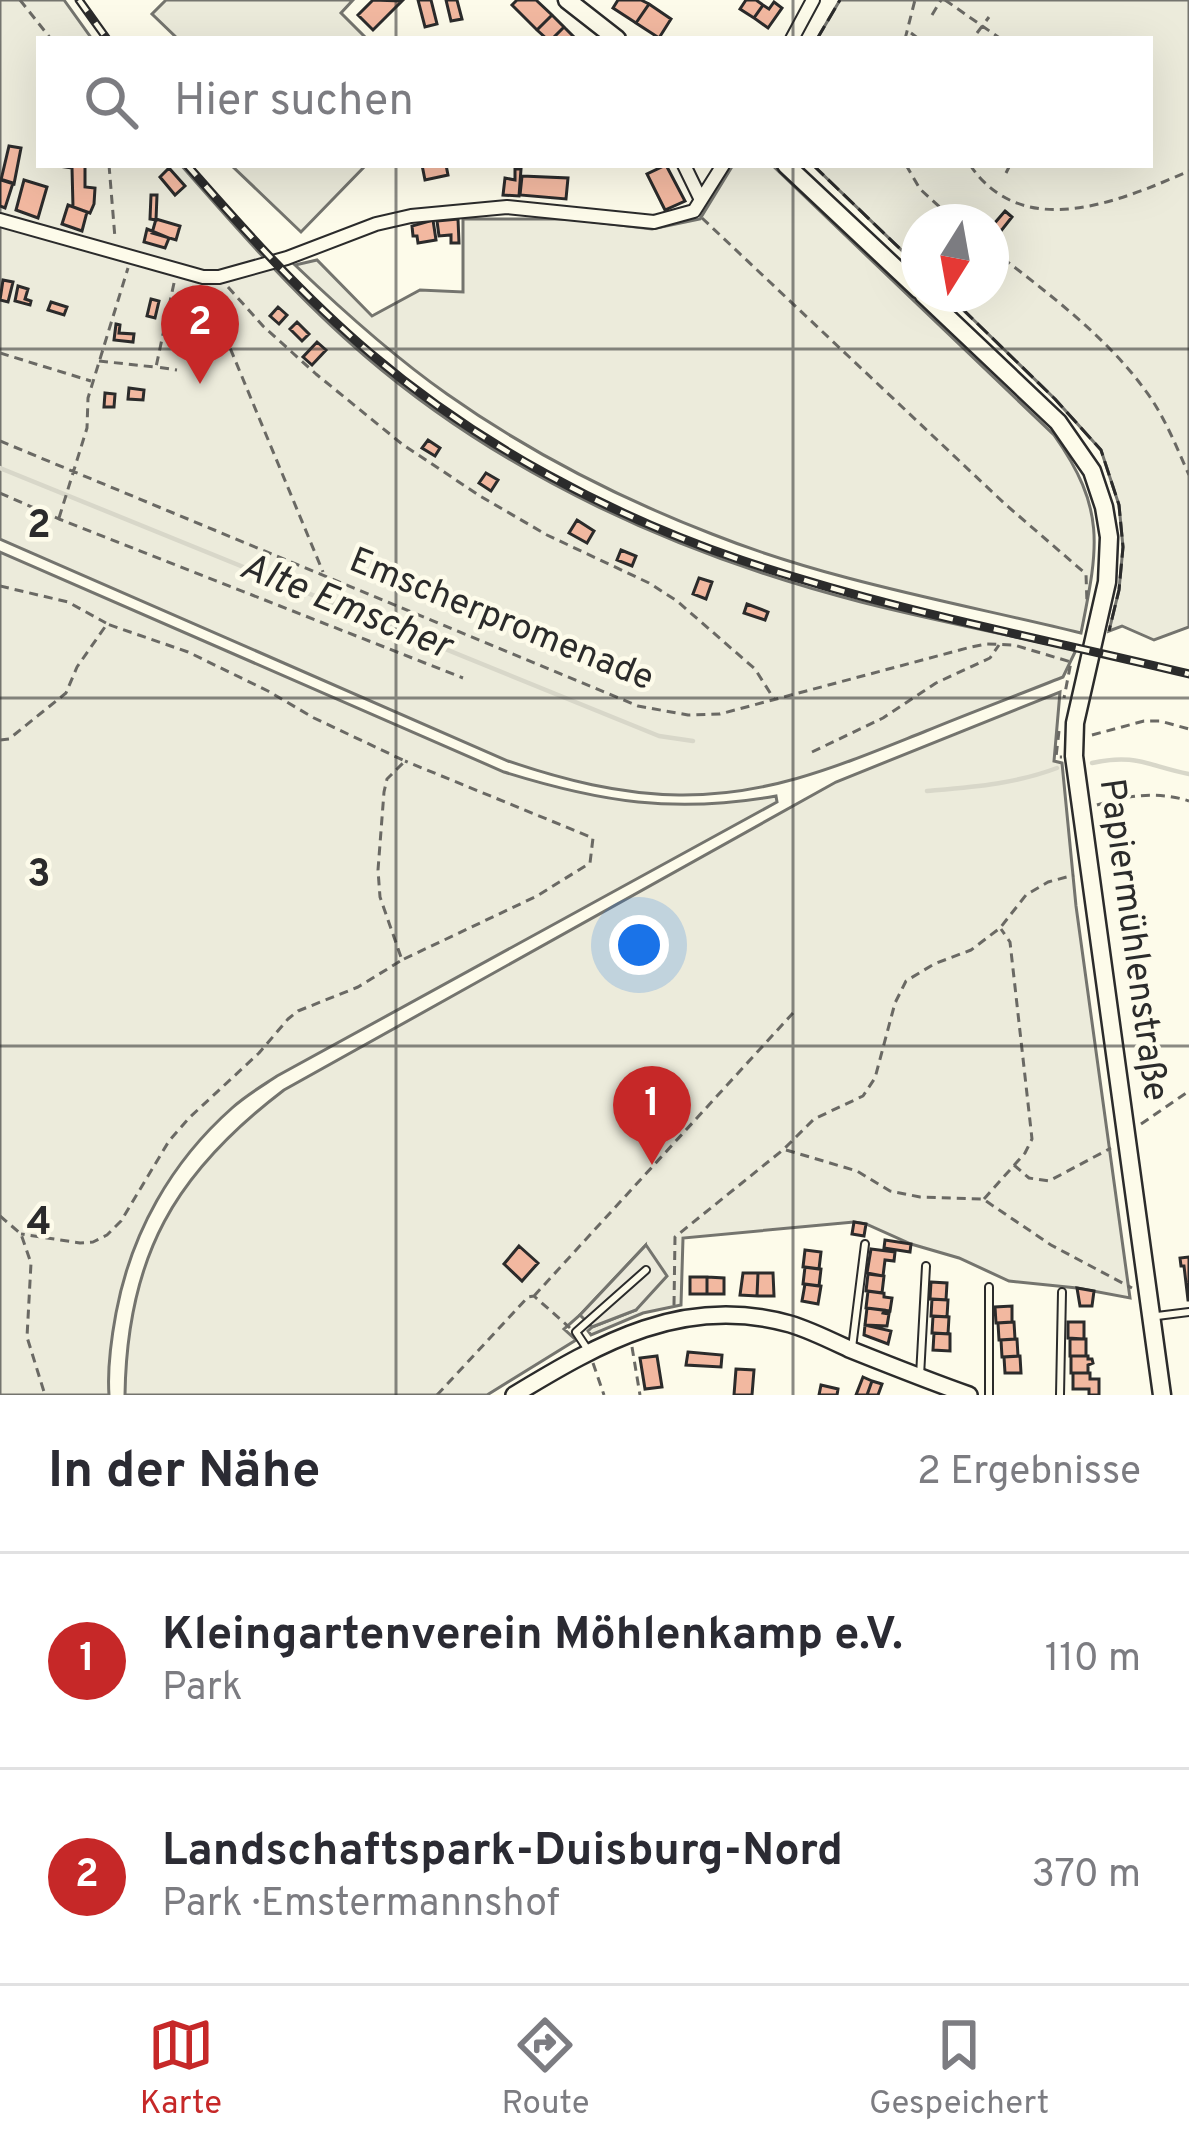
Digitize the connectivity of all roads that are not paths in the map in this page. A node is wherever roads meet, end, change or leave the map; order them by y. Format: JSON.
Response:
{"nodes":[{"id":1,"x":567,"y":0,"type":"edge"},
{"id":2,"x":814,"y":0,"type":"edge"},
{"id":3,"x":609,"y":36,"type":"edge"},
{"id":4,"x":794,"y":36,"type":"edge"},
{"id":5,"x":685,"y":168,"type":"edge"},
{"id":6,"x":721,"y":168,"type":"edge"},
{"id":7,"x":789,"y":168,"type":"edge"},
{"id":8,"x":701,"y":200,"type":"junction"},
{"id":9,"x":0,"y":220,"type":"edge"},
{"id":10,"x":901,"y":273,"type":"edge"},
{"id":11,"x":942,"y":312,"type":"edge"},
{"id":12,"x":865,"y":1244,"type":"dead end"},
{"id":13,"x":926,"y":1266,"type":"dead end"},
{"id":14,"x":646,"y":1270,"type":"dead end"},
{"id":15,"x":989,"y":1287,"type":"dead end"},
{"id":16,"x":1062,"y":1292,"type":"dead end"},
{"id":17,"x":1189,"y":1312,"type":"edge"},
{"id":18,"x":1151,"y":1317,"type":"junction"},
{"id":19,"x":589,"y":1350,"type":"junction"},
{"id":20,"x":852,"y":1350,"type":"junction"},
{"id":21,"x":920,"y":1378,"type":"junction"},
{"id":22,"x":514,"y":1395,"type":"edge"},
{"id":23,"x":969,"y":1395,"type":"edge"},
{"id":24,"x":989,"y":1395,"type":"edge"},
{"id":25,"x":1060,"y":1395,"type":"edge"},
{"id":26,"x":1162,"y":1395,"type":"edge"}],
"edges":[{"from":1,"to":3,"type":"main road"},
{"from":2,"to":4,"type":"street"},
{"from":5,"to":8,"type":"street"},
{"from":6,"to":8,"type":"street"},
{"from":7,"to":10,"type":"main road","name":"Papiermühlenstraße"},
{"from":8,"to":9,"type":"street"},
{"from":11,"to":18,"type":"main road","name":"Papiermühlenstraße"},
{"from":12,"to":20,"type":"lane"},
{"from":13,"to":21,"type":"lane"},
{"from":14,"to":19,"type":"lane"},
{"from":15,"to":24,"type":"lane"},
{"from":16,"to":25,"type":"lane"},
{"from":17,"to":18,"type":"lane"},
{"from":18,"to":26,"type":"main road","name":"Papiermühlenstraße"},
{"from":19,"to":20,"type":"street"},
{"from":19,"to":22,"type":"street"},
{"from":20,"to":21,"type":"street"},
{"from":21,"to":23,"type":"street"}]}
